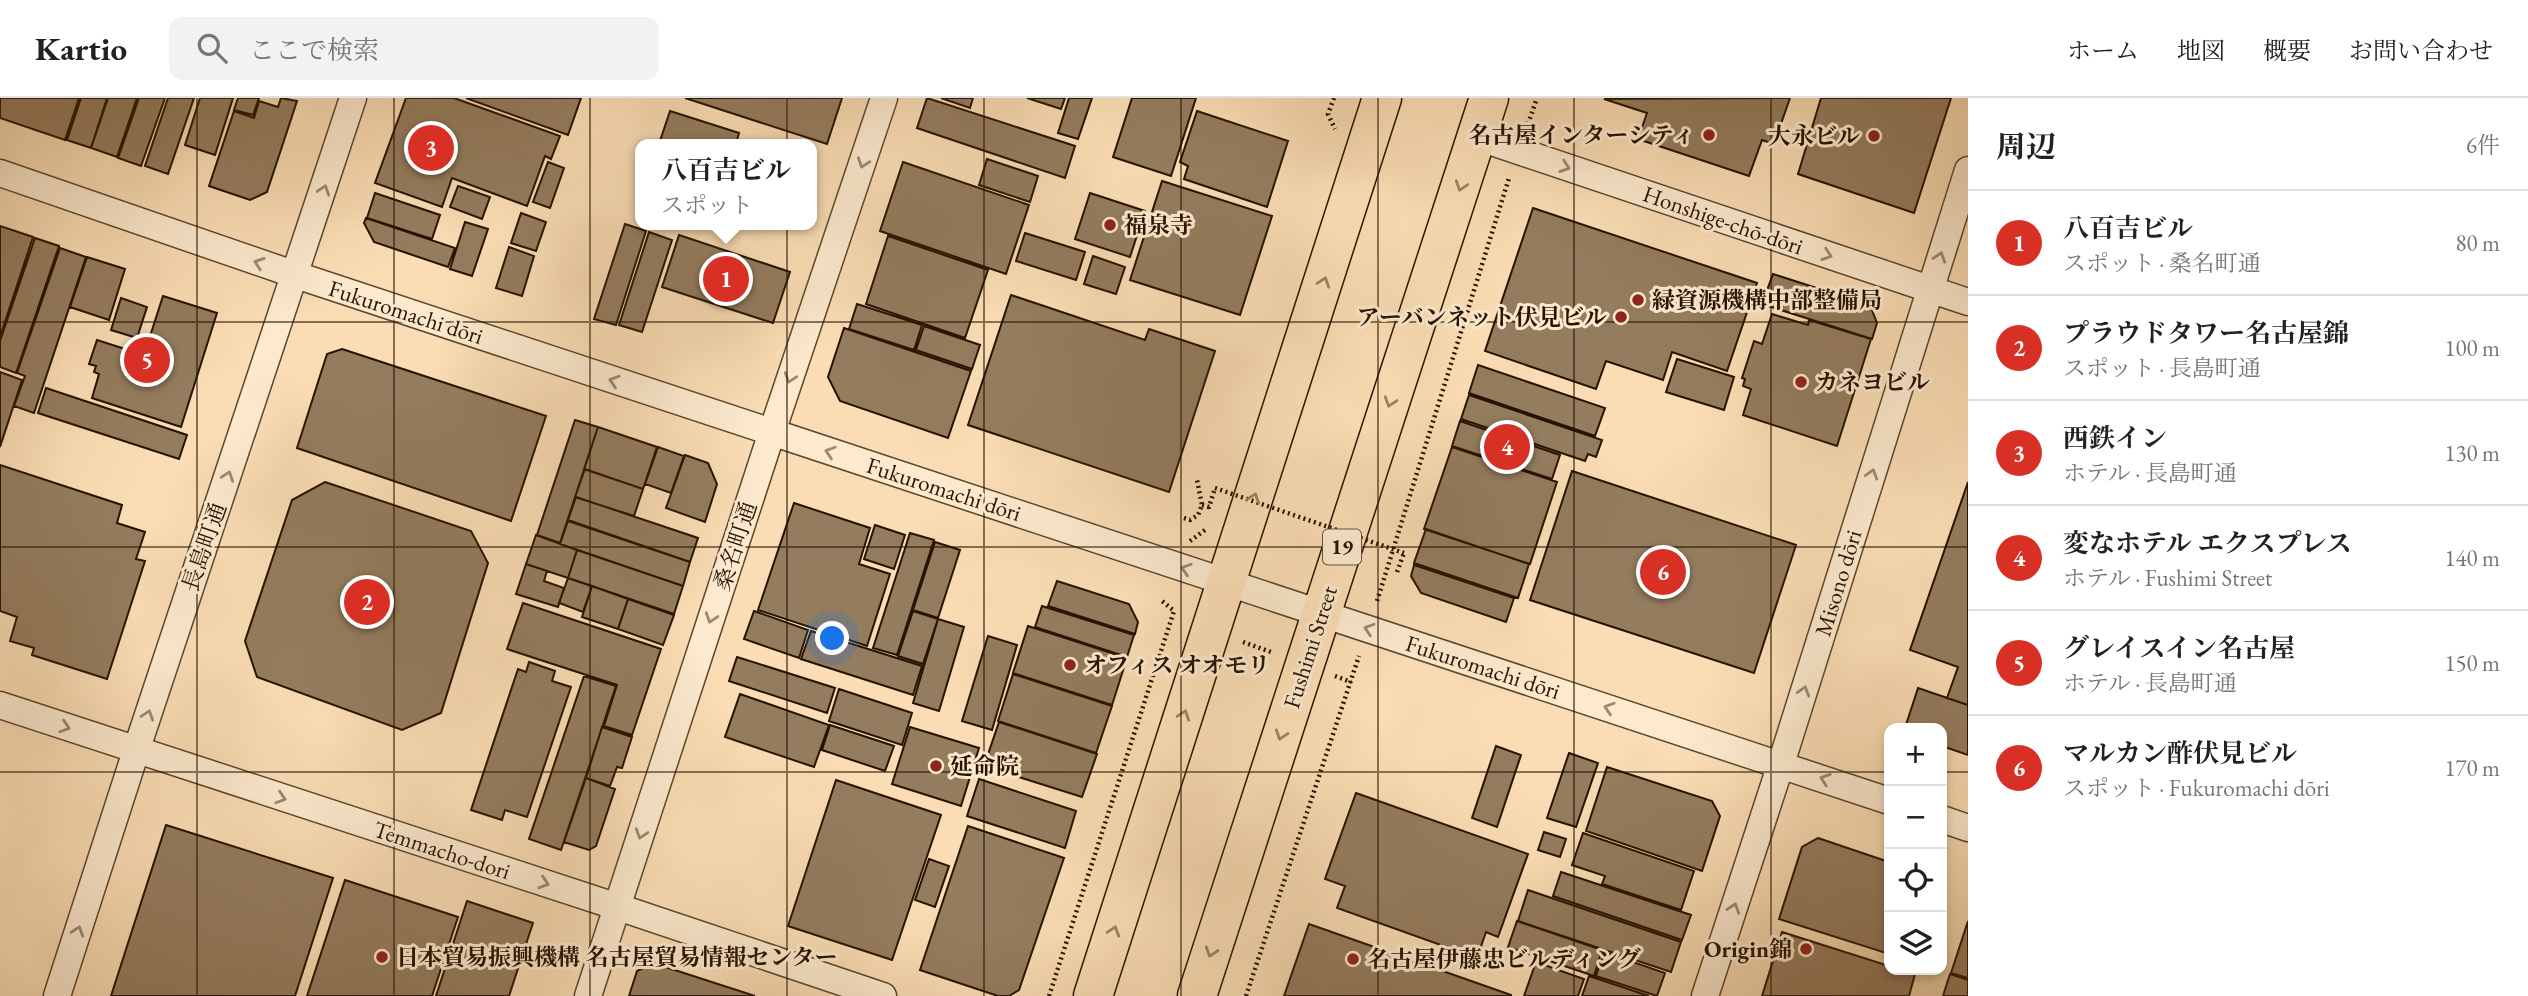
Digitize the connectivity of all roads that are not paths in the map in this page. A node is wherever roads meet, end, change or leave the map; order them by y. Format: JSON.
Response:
{"nodes":[{"id":1,"x":354,"y":98,"type":"edge"},
{"id":2,"x":884,"y":98,"type":"edge"},
{"id":3,"x":1489,"y":98,"type":"edge"},
{"id":4,"x":1379,"y":99,"type":"edge"},
{"id":5,"x":1477,"y":137,"type":"junction"},
{"id":6,"x":1968,"y":170,"type":"edge"},
{"id":7,"x":0,"y":173,"type":"edge"},
{"id":8,"x":296,"y":275,"type":"junction"},
{"id":9,"x":1929,"y":289,"type":"junction"},
{"id":10,"x":1968,"y":302,"type":"edge"},
{"id":11,"x":772,"y":432,"type":"junction"},
{"id":12,"x":1227,"y":583,"type":"junction"},
{"id":13,"x":1321,"y":613,"type":"junction"},
{"id":14,"x":0,"y":705,"type":"edge"},
{"id":15,"x":136,"y":751,"type":"junction"},
{"id":16,"x":1781,"y":764,"type":"junction"},
{"id":17,"x":1884,"y":799,"type":"edge"},
{"id":18,"x":1947,"y":821,"type":"edge"},
{"id":19,"x":1968,"y":828,"type":"edge"},
{"id":20,"x":618,"y":907,"type":"junction"},
{"id":21,"x":57,"y":996,"type":"edge"},
{"id":22,"x":588,"y":996,"type":"edge"},
{"id":23,"x":883,"y":996,"type":"edge"},
{"id":24,"x":1093,"y":996,"type":"edge"},
{"id":25,"x":1197,"y":996,"type":"edge"},
{"id":26,"x":1705,"y":996,"type":"edge"}],
"edges":[{"from":8,"to":1,"type":"street","name":"長島町通","one_way":true},
{"from":2,"to":11,"type":"street","name":"桑名町通","one_way":true},
{"from":3,"to":5,"type":"highway","name":"Fushimi Street","number":"19"},
{"from":12,"to":4,"type":"highway","one_way":true},
{"from":5,"to":9,"type":"street","name":"Honshige-chō-dōri","one_way":true},
{"from":5,"to":13,"type":"highway","name":"Fushimi Street","number":"19","one_way":true},
{"from":9,"to":6,"type":"street","name":"Misono dōri","one_way":true},
{"from":8,"to":7,"type":"street","name":"Fukuromachi dōri","one_way":true},
{"from":11,"to":8,"type":"street","name":"Fukuromachi dōri","one_way":true},
{"from":15,"to":8,"type":"street","name":"長島町通","one_way":true},
{"from":9,"to":10,"type":"street","name":"Honshige-chō-dōri"},
{"from":16,"to":9,"type":"street","name":"Misono dōri","one_way":true},
{"from":12,"to":11,"type":"street","name":"Fukuromachi dōri","one_way":true},
{"from":11,"to":20,"type":"street","name":"桑名町通","one_way":true},
{"from":12,"to":13,"type":"street","name":"Fukuromachi dōri"},
{"from":24,"to":12,"type":"highway","one_way":true},
{"from":16,"to":13,"type":"street","name":"Fukuromachi dōri","one_way":true},
{"from":13,"to":25,"type":"highway","name":"Fushimi Street","number":"19","one_way":true},
{"from":14,"to":15,"type":"street","name":"Temmacho-dori","one_way":true},
{"from":15,"to":20,"type":"street","name":"Temmacho-dori","one_way":true},
{"from":21,"to":15,"type":"street","name":"長島町通","one_way":true},
{"from":17,"to":16,"type":"street","name":"Fukuromachi dōri","one_way":true},
{"from":26,"to":16,"type":"street","name":"Misono dōri","one_way":true},
{"from":18,"to":19,"type":"street"},
{"from":20,"to":22,"type":"street","name":"桑名町通"},
{"from":20,"to":23,"type":"street","name":"Temmacho-dori"}]}
